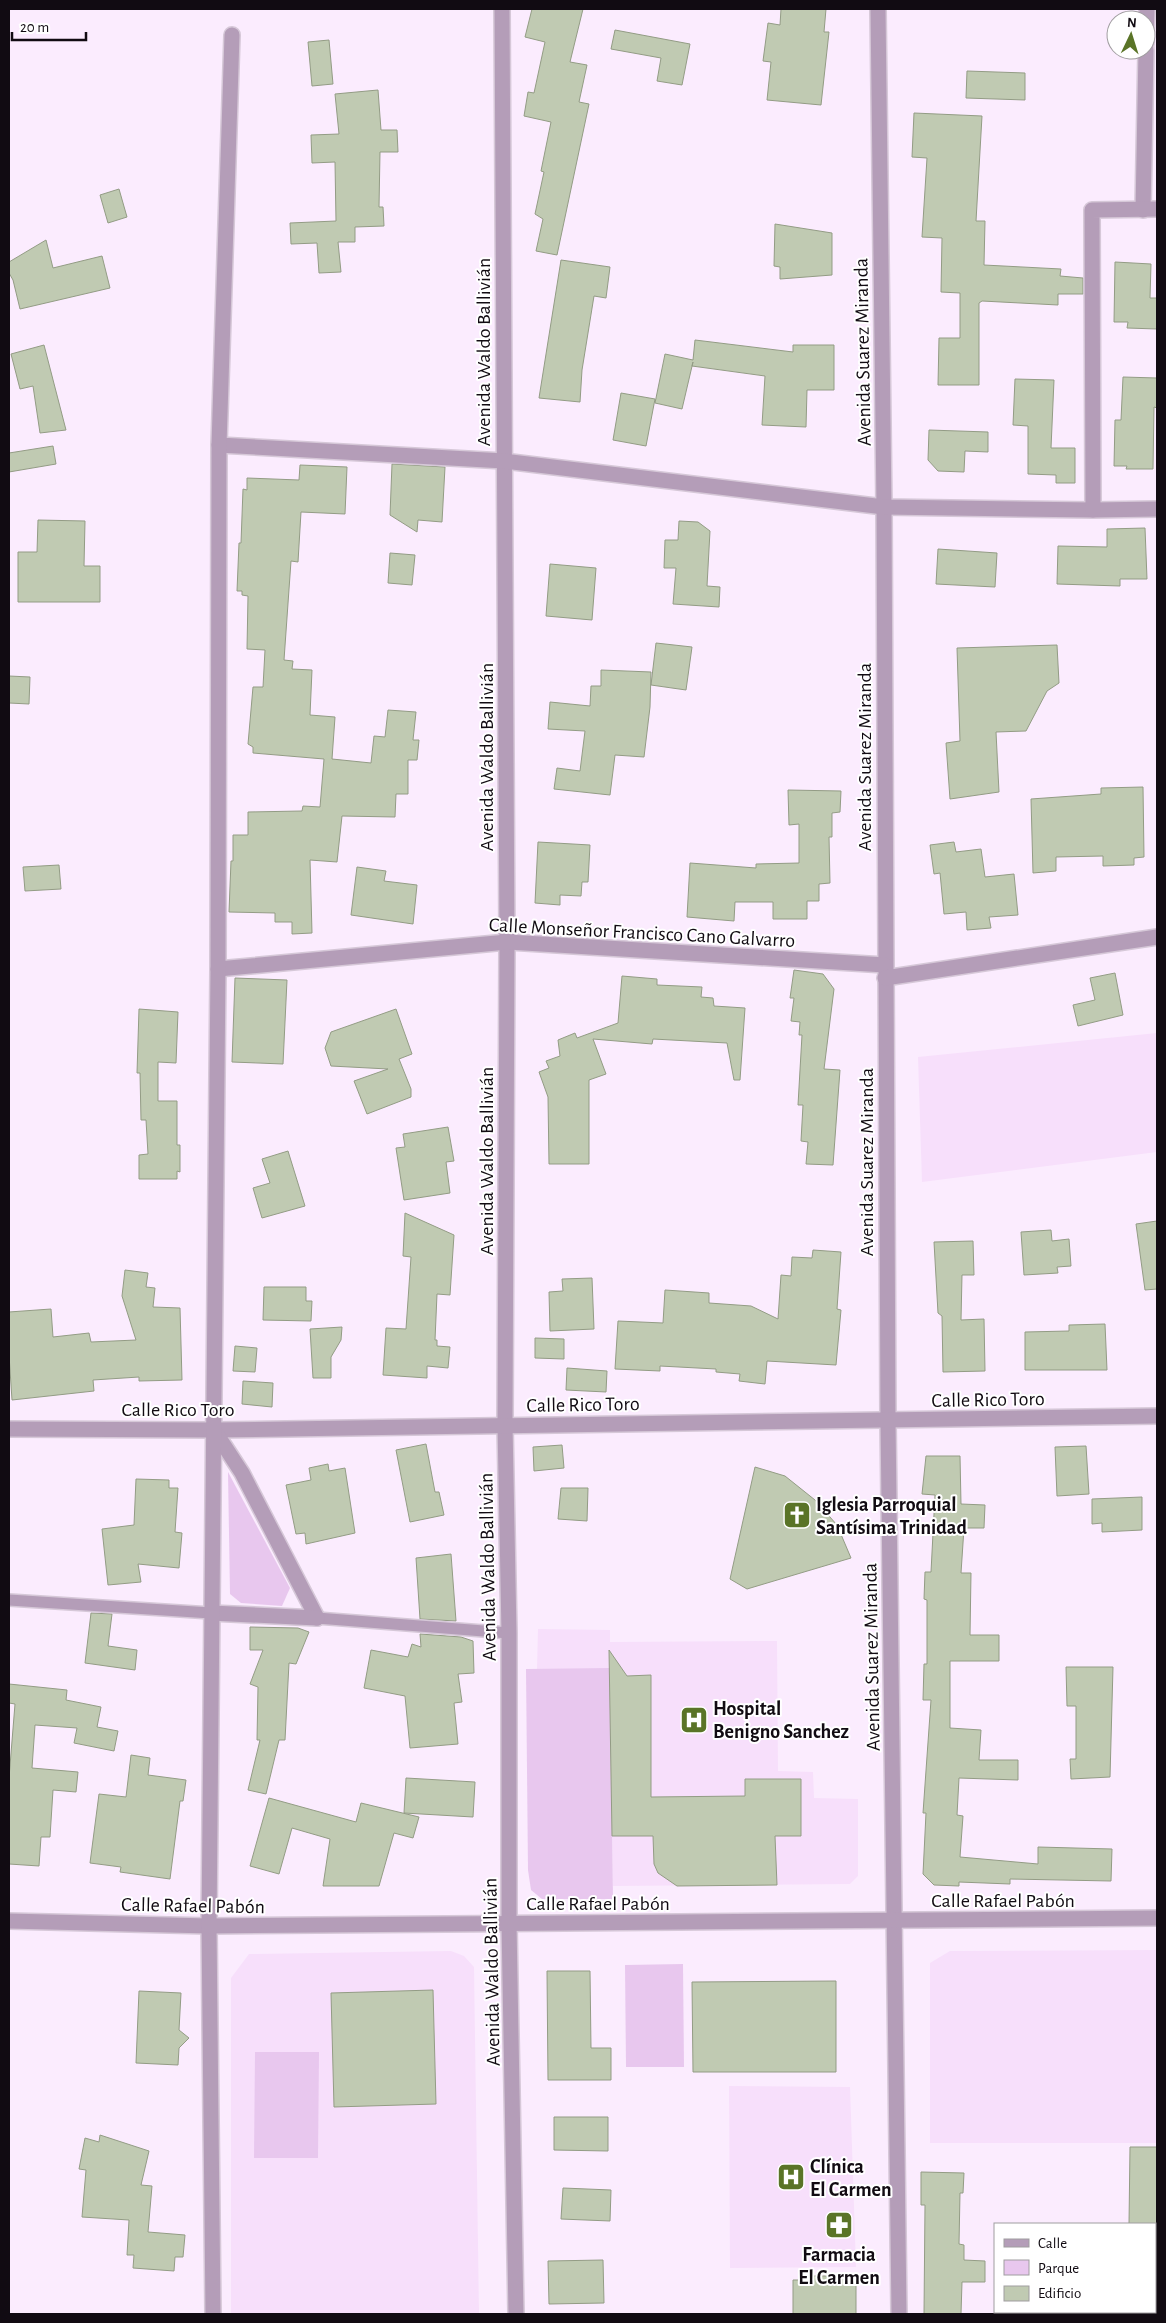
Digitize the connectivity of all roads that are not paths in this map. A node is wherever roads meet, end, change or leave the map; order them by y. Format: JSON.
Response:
{"nodes":[{"id":1,"x":502,"y":9,"type":"edge"},
{"id":2,"x":878,"y":9,"type":"edge"},
{"id":3,"x":232,"y":35,"type":"dead end"},
{"id":4,"x":1146,"y":60,"type":"edge"},
{"id":5,"x":1150,"y":210,"type":"edge"},
{"id":6,"x":219,"y":445,"type":"junction"},
{"id":7,"x":504,"y":461,"type":"junction"},
{"id":8,"x":884,"y":507,"type":"junction"},
{"id":9,"x":1157,"y":509,"type":"edge"},
{"id":10,"x":1093,"y":510,"type":"junction"},
{"id":11,"x":1157,"y":937,"type":"edge"},
{"id":12,"x":507,"y":942,"type":"junction"},
{"id":13,"x":218,"y":969,"type":"junction"},
{"id":14,"x":885,"y":971,"type":"junction"},
{"id":15,"x":1157,"y":1416,"type":"edge"},
{"id":16,"x":888,"y":1421,"type":"junction"},
{"id":17,"x":505,"y":1426,"type":"junction"},
{"id":18,"x":9,"y":1429,"type":"edge"},
{"id":19,"x":214,"y":1430,"type":"junction"},
{"id":20,"x":9,"y":1600,"type":"edge"},
{"id":21,"x":211,"y":1613,"type":"junction"},
{"id":22,"x":317,"y":1618,"type":"junction"},
{"id":23,"x":509,"y":1633,"type":"junction"},
{"id":24,"x":1157,"y":1918,"type":"edge"},
{"id":25,"x":895,"y":1920,"type":"junction"},
{"id":26,"x":9,"y":1921,"type":"edge"},
{"id":27,"x":510,"y":1924,"type":"junction"},
{"id":28,"x":209,"y":1926,"type":"junction"},
{"id":29,"x":213,"y":2314,"type":"edge"},
{"id":30,"x":516,"y":2314,"type":"edge"},
{"id":31,"x":899,"y":2314,"type":"edge"}],
"edges":[{"from":1,"to":7,"type":"street","name":"Avenida Waldo Ballivián"},
{"from":2,"to":8,"type":"street","name":"Avenida Suarez Miranda"},
{"from":3,"to":6,"type":"street"},
{"from":4,"to":5,"type":"street"},
{"from":5,"to":10,"type":"street"},
{"from":6,"to":7,"type":"street"},
{"from":6,"to":13,"type":"street"},
{"from":7,"to":8,"type":"street"},
{"from":7,"to":12,"type":"street","name":"Avenida Waldo Ballivián"},
{"from":8,"to":10,"type":"street"},
{"from":8,"to":14,"type":"street","name":"Avenida Suarez Miranda"},
{"from":9,"to":10,"type":"street"},
{"from":11,"to":14,"type":"street","name":"Calle Monseñor Francisco Cano Galvarro"},
{"from":12,"to":13,"type":"street","name":"Calle Monseñor Francisco Cano Galvarro"},
{"from":12,"to":14,"type":"street","name":"Calle Monseñor Francisco Cano Galvarro"},
{"from":12,"to":17,"type":"street","name":"Avenida Waldo Ballivián"},
{"from":13,"to":19,"type":"street"},
{"from":14,"to":16,"type":"street","name":"Avenida Suarez Miranda"},
{"from":15,"to":16,"type":"street","name":"Calle Rico Toro"},
{"from":16,"to":17,"type":"street","name":"Calle Rico Toro"},
{"from":16,"to":25,"type":"street","name":"Avenida Suarez Miranda"},
{"from":17,"to":19,"type":"street","name":"Calle Rico Toro"},
{"from":17,"to":23,"type":"street","name":"Avenida Waldo Ballivián"},
{"from":18,"to":19,"type":"street","name":"Calle Rico Toro"},
{"from":19,"to":21,"type":"street"},
{"from":19,"to":22,"type":"street"},
{"from":20,"to":21,"type":"lane"},
{"from":21,"to":22,"type":"street"},
{"from":21,"to":28,"type":"street"},
{"from":22,"to":23,"type":"lane"},
{"from":23,"to":27,"type":"street","name":"Avenida Waldo Ballivián"},
{"from":24,"to":25,"type":"street","name":"Calle Rafael Pabón"},
{"from":25,"to":27,"type":"street","name":"Calle Rafael Pabón"},
{"from":25,"to":31,"type":"street","name":"Avenida Suarez Miranda"},
{"from":26,"to":28,"type":"street","name":"Calle Rafael Pabón"},
{"from":27,"to":28,"type":"street","name":"Calle Rafael Pabón"},
{"from":27,"to":30,"type":"street","name":"Avenida Waldo Ballivián"},
{"from":28,"to":29,"type":"street"}]}
